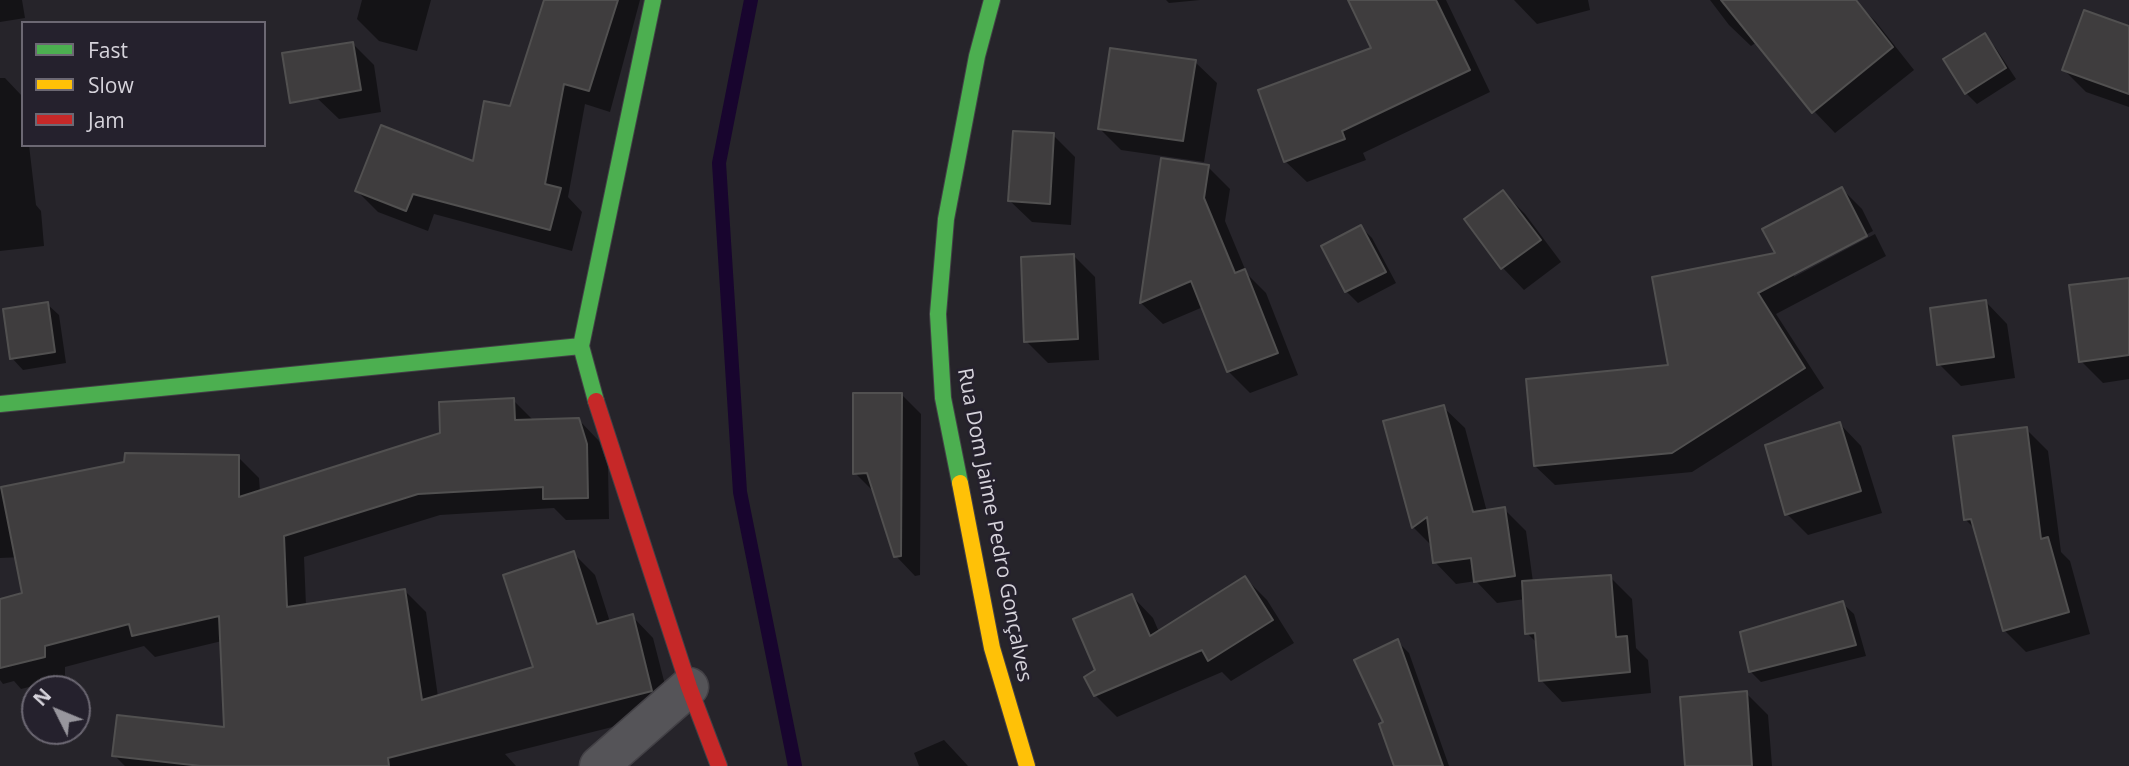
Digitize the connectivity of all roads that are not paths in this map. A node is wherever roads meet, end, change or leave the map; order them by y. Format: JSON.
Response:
{"nodes":[{"id":1,"x":653,"y":0,"type":"edge"},
{"id":2,"x":992,"y":0,"type":"edge"},
{"id":3,"x":581,"y":346,"type":"junction"},
{"id":4,"x":0,"y":404,"type":"edge"},
{"id":5,"x":689,"y":687,"type":"junction"},
{"id":6,"x":599,"y":766,"type":"edge"},
{"id":7,"x":719,"y":766,"type":"edge"},
{"id":8,"x":1027,"y":766,"type":"edge"}],
"edges":[{"from":1,"to":3,"type":"street"},
{"from":2,"to":8,"type":"street","name":"Rua Dom Jaime Pedro Gonçalves"},
{"from":3,"to":4,"type":"street"},
{"from":3,"to":5,"type":"street"},
{"from":5,"to":6,"type":"street"},
{"from":5,"to":7,"type":"street"}]}
